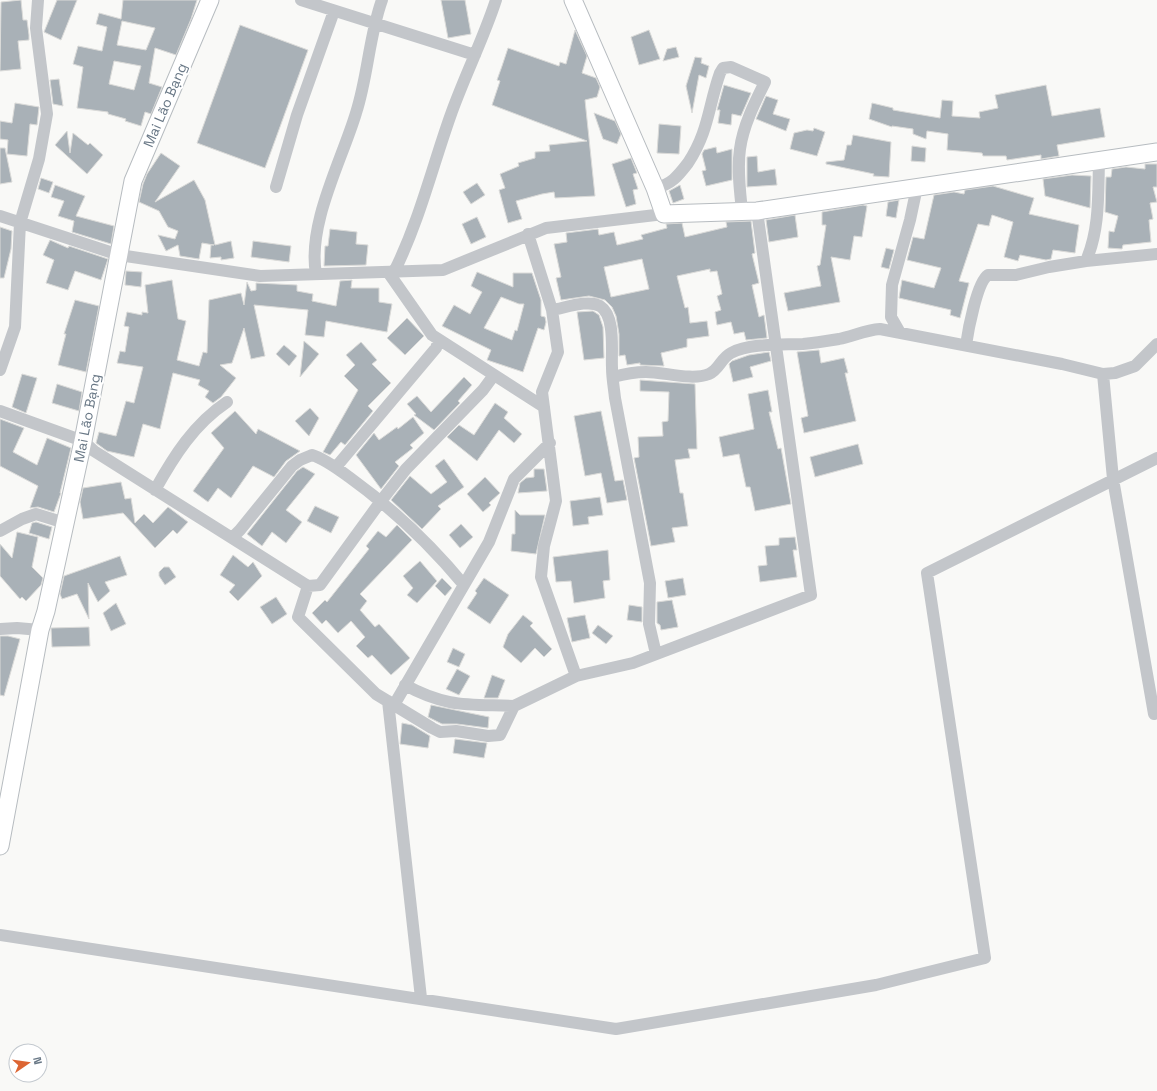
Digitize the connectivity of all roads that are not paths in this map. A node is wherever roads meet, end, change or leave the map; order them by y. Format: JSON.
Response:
{"nodes":[{"id":1,"x":38,"y":0,"type":"edge"},
{"id":2,"x":210,"y":0,"type":"edge"},
{"id":3,"x":301,"y":0,"type":"edge"},
{"id":4,"x":382,"y":0,"type":"edge"},
{"id":5,"x":496,"y":0,"type":"edge"},
{"id":6,"x":573,"y":0,"type":"edge"},
{"id":7,"x":334,"y":11,"type":"junction"},
{"id":8,"x":374,"y":22,"type":"junction"},
{"id":9,"x":475,"y":54,"type":"junction"},
{"id":10,"x":1157,"y":152,"type":"edge"},
{"id":11,"x":1099,"y":160,"type":"junction"},
{"id":12,"x":276,"y":187,"type":"dead end"},
{"id":13,"x":917,"y":187,"type":"junction"},
{"id":14,"x":655,"y":188,"type":"junction"},
{"id":15,"x":749,"y":211,"type":"junction"},
{"id":16,"x":664,"y":214,"type":"junction"},
{"id":17,"x":0,"y":216,"type":"edge"},
{"id":18,"x":20,"y":223,"type":"junction"},
{"id":19,"x":528,"y":234,"type":"junction"},
{"id":20,"x":1157,"y":254,"type":"edge"},
{"id":21,"x":119,"y":255,"type":"junction"},
{"id":22,"x":1086,"y":261,"type":"junction"},
{"id":23,"x":391,"y":272,"type":"junction"},
{"id":24,"x":316,"y":274,"type":"junction"},
{"id":25,"x":552,"y":310,"type":"junction"},
{"id":26,"x":899,"y":331,"type":"junction"},
{"id":27,"x":439,"y":340,"type":"junction"},
{"id":28,"x":776,"y":344,"type":"junction"},
{"id":29,"x":1157,"y":344,"type":"edge"},
{"id":30,"x":966,"y":345,"type":"junction"},
{"id":31,"x":0,"y":370,"type":"edge"},
{"id":32,"x":1103,"y":374,"type":"junction"},
{"id":33,"x":494,"y":375,"type":"junction"},
{"id":34,"x":613,"y":377,"type":"junction"},
{"id":35,"x":227,"y":402,"type":"dead end"},
{"id":36,"x":544,"y":407,"type":"junction"},
{"id":37,"x":0,"y":411,"type":"edge"},
{"id":38,"x":83,"y":441,"type":"junction"},
{"id":39,"x":550,"y":443,"type":"junction"},
{"id":40,"x":1157,"y":458,"type":"edge"},
{"id":41,"x":336,"y":468,"type":"junction"},
{"id":42,"x":1113,"y":479,"type":"junction"},
{"id":43,"x":155,"y":490,"type":"junction"},
{"id":44,"x":381,"y":501,"type":"junction"},
{"id":45,"x":65,"y":523,"type":"junction"},
{"id":46,"x":0,"y":531,"type":"edge"},
{"id":47,"x":232,"y":538,"type":"junction"},
{"id":48,"x":464,"y":585,"type":"junction"},
{"id":49,"x":308,"y":586,"type":"junction"},
{"id":50,"x":0,"y":629,"type":"edge"},
{"id":51,"x":40,"y":630,"type":"junction"},
{"id":52,"x":656,"y":654,"type":"junction"},
{"id":53,"x":576,"y":676,"type":"junction"},
{"id":54,"x":405,"y":685,"type":"junction"},
{"id":55,"x":391,"y":703,"type":"junction"},
{"id":56,"x":514,"y":706,"type":"junction"},
{"id":57,"x":1154,"y":714,"type":"dead end"},
{"id":58,"x":0,"y":846,"type":"edge"},
{"id":59,"x":0,"y":935,"type":"edge"},
{"id":60,"x":421,"y":998,"type":"junction"}],
"edges":[{"from":1,"to":18,"type":"street"},
{"from":2,"to":21,"type":"street","name":"Mai Lão Bạng"},
{"from":3,"to":7,"type":"street"},
{"from":4,"to":8,"type":"street"},
{"from":5,"to":9,"type":"street"},
{"from":6,"to":14,"type":"street"},
{"from":7,"to":8,"type":"street"},
{"from":7,"to":12,"type":"street"},
{"from":8,"to":9,"type":"street"},
{"from":8,"to":24,"type":"street"},
{"from":9,"to":23,"type":"street"},
{"from":10,"to":11,"type":"street"},
{"from":11,"to":13,"type":"street"},
{"from":11,"to":22,"type":"street"},
{"from":13,"to":15,"type":"street"},
{"from":13,"to":26,"type":"street"},
{"from":14,"to":15,"type":"street"},
{"from":14,"to":16,"type":"street"},
{"from":15,"to":16,"type":"street"},
{"from":15,"to":28,"type":"street"},
{"from":16,"to":19,"type":"street"},
{"from":17,"to":18,"type":"street"},
{"from":18,"to":21,"type":"street"},
{"from":18,"to":31,"type":"street"},
{"from":19,"to":23,"type":"street"},
{"from":19,"to":25,"type":"street"},
{"from":20,"to":22,"type":"street"},
{"from":21,"to":24,"type":"street"},
{"from":21,"to":38,"type":"street","name":"Mai Lão Bạng"},
{"from":22,"to":30,"type":"street"},
{"from":23,"to":24,"type":"street"},
{"from":23,"to":27,"type":"street"},
{"from":25,"to":34,"type":"street"},
{"from":25,"to":36,"type":"street"},
{"from":26,"to":28,"type":"street"},
{"from":26,"to":30,"type":"street"},
{"from":27,"to":33,"type":"street"},
{"from":27,"to":41,"type":"street"},
{"from":28,"to":34,"type":"street"},
{"from":28,"to":52,"type":"street"},
{"from":29,"to":32,"type":"street"},
{"from":30,"to":32,"type":"street"},
{"from":32,"to":42,"type":"street"},
{"from":33,"to":36,"type":"street"},
{"from":33,"to":44,"type":"street"},
{"from":34,"to":52,"type":"street"},
{"from":35,"to":43,"type":"street"},
{"from":36,"to":39,"type":"street"},
{"from":37,"to":38,"type":"street"},
{"from":38,"to":43,"type":"street"},
{"from":38,"to":45,"type":"street","name":"Mai Lão Bạng"},
{"from":39,"to":48,"type":"street"},
{"from":39,"to":53,"type":"street"},
{"from":40,"to":42,"type":"street"},
{"from":41,"to":44,"type":"street"},
{"from":41,"to":47,"type":"street"},
{"from":42,"to":57,"type":"street"},
{"from":42,"to":60,"type":"street"},
{"from":43,"to":47,"type":"street"},
{"from":44,"to":48,"type":"street"},
{"from":44,"to":49,"type":"street"},
{"from":45,"to":46,"type":"street"},
{"from":45,"to":51,"type":"street","name":"Mai Lão Bạng"},
{"from":47,"to":49,"type":"street"},
{"from":48,"to":54,"type":"street"},
{"from":49,"to":55,"type":"street"},
{"from":50,"to":51,"type":"street"},
{"from":51,"to":58,"type":"street","name":"Mai Lão Bạng"},
{"from":52,"to":53,"type":"street"},
{"from":53,"to":56,"type":"street"},
{"from":54,"to":55,"type":"street"},
{"from":54,"to":56,"type":"street"},
{"from":55,"to":56,"type":"street"},
{"from":55,"to":60,"type":"street"},
{"from":59,"to":60,"type":"street"}]}
